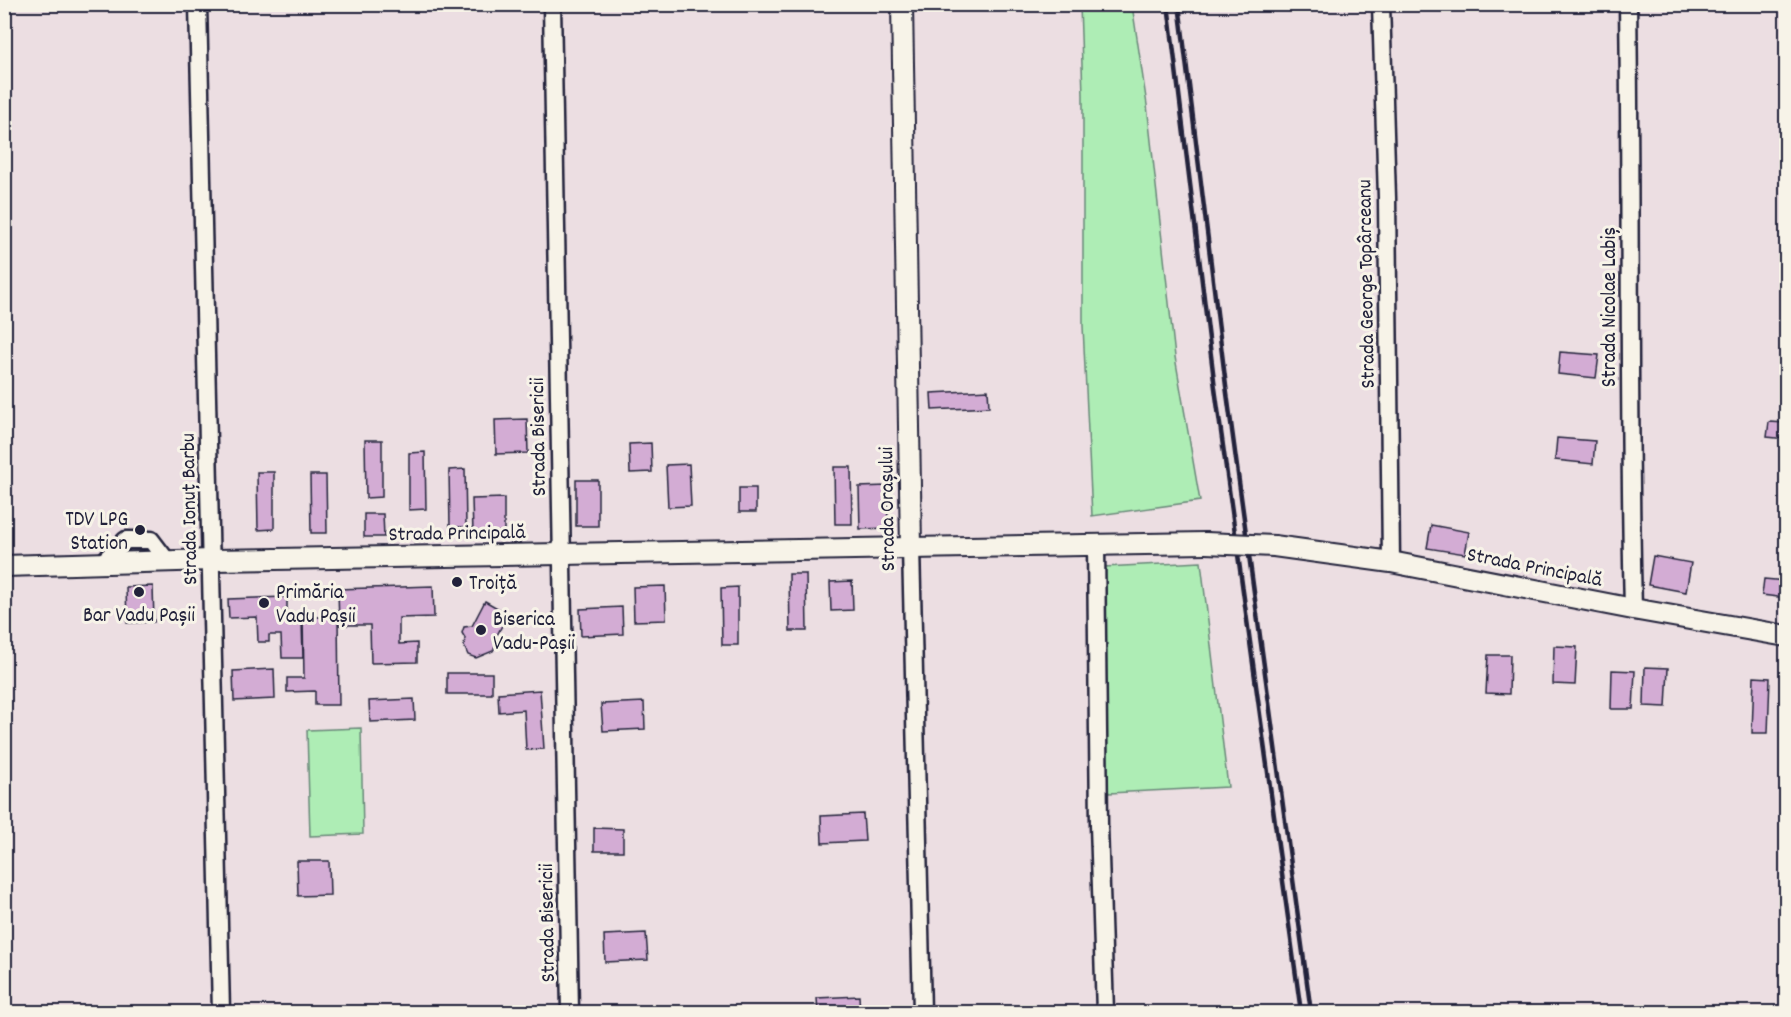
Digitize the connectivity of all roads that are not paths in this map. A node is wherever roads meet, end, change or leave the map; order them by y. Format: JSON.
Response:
{"nodes":[{"id":1,"x":198,"y":4,"type":"edge"},
{"id":2,"x":552,"y":4,"type":"edge"},
{"id":3,"x":902,"y":4,"type":"edge"},
{"id":4,"x":1380,"y":4,"type":"edge"},
{"id":5,"x":1628,"y":4,"type":"edge"},
{"id":6,"x":1096,"y":545,"type":"junction"},
{"id":7,"x":911,"y":548,"type":"junction"},
{"id":8,"x":561,"y":554,"type":"junction"},
{"id":9,"x":212,"y":560,"type":"junction"},
{"id":10,"x":1391,"y":562,"type":"junction"},
{"id":11,"x":4,"y":566,"type":"edge"},
{"id":12,"x":1633,"y":609,"type":"junction"},
{"id":13,"x":1786,"y":636,"type":"edge"},
{"id":14,"x":221,"y":1012,"type":"edge"},
{"id":15,"x":570,"y":1012,"type":"edge"},
{"id":16,"x":922,"y":1012,"type":"edge"},
{"id":17,"x":1105,"y":1012,"type":"edge"}],
"edges":[{"from":1,"to":9,"type":"street","name":"Strada Ionuț Barbu"},
{"from":2,"to":8,"type":"street","name":"Strada Bisericii"},
{"from":3,"to":7,"type":"main road","name":"Strada Orașului"},
{"from":4,"to":10,"type":"street","name":"Strada George Topârceanu"},
{"from":5,"to":12,"type":"street","name":"Strada Nicolae Labiș"},
{"from":6,"to":7,"type":"main road","name":"Strada Principală"},
{"from":6,"to":10,"type":"main road","name":"Strada Principală","bridge":true},
{"from":6,"to":17,"type":"street"},
{"from":7,"to":8,"type":"main road","name":"Strada Principală"},
{"from":7,"to":16,"type":"street","name":"Strada Orașului"},
{"from":8,"to":9,"type":"main road","name":"Strada Principală"},
{"from":8,"to":15,"type":"street","name":"Strada Bisericii"},
{"from":9,"to":11,"type":"main road","name":"Strada Principală"},
{"from":9,"to":14,"type":"street","name":"Strada Ionuț Barbu"},
{"from":10,"to":12,"type":"main road","name":"Strada Principală"},
{"from":12,"to":13,"type":"main road","name":"Strada Principală"}]}
